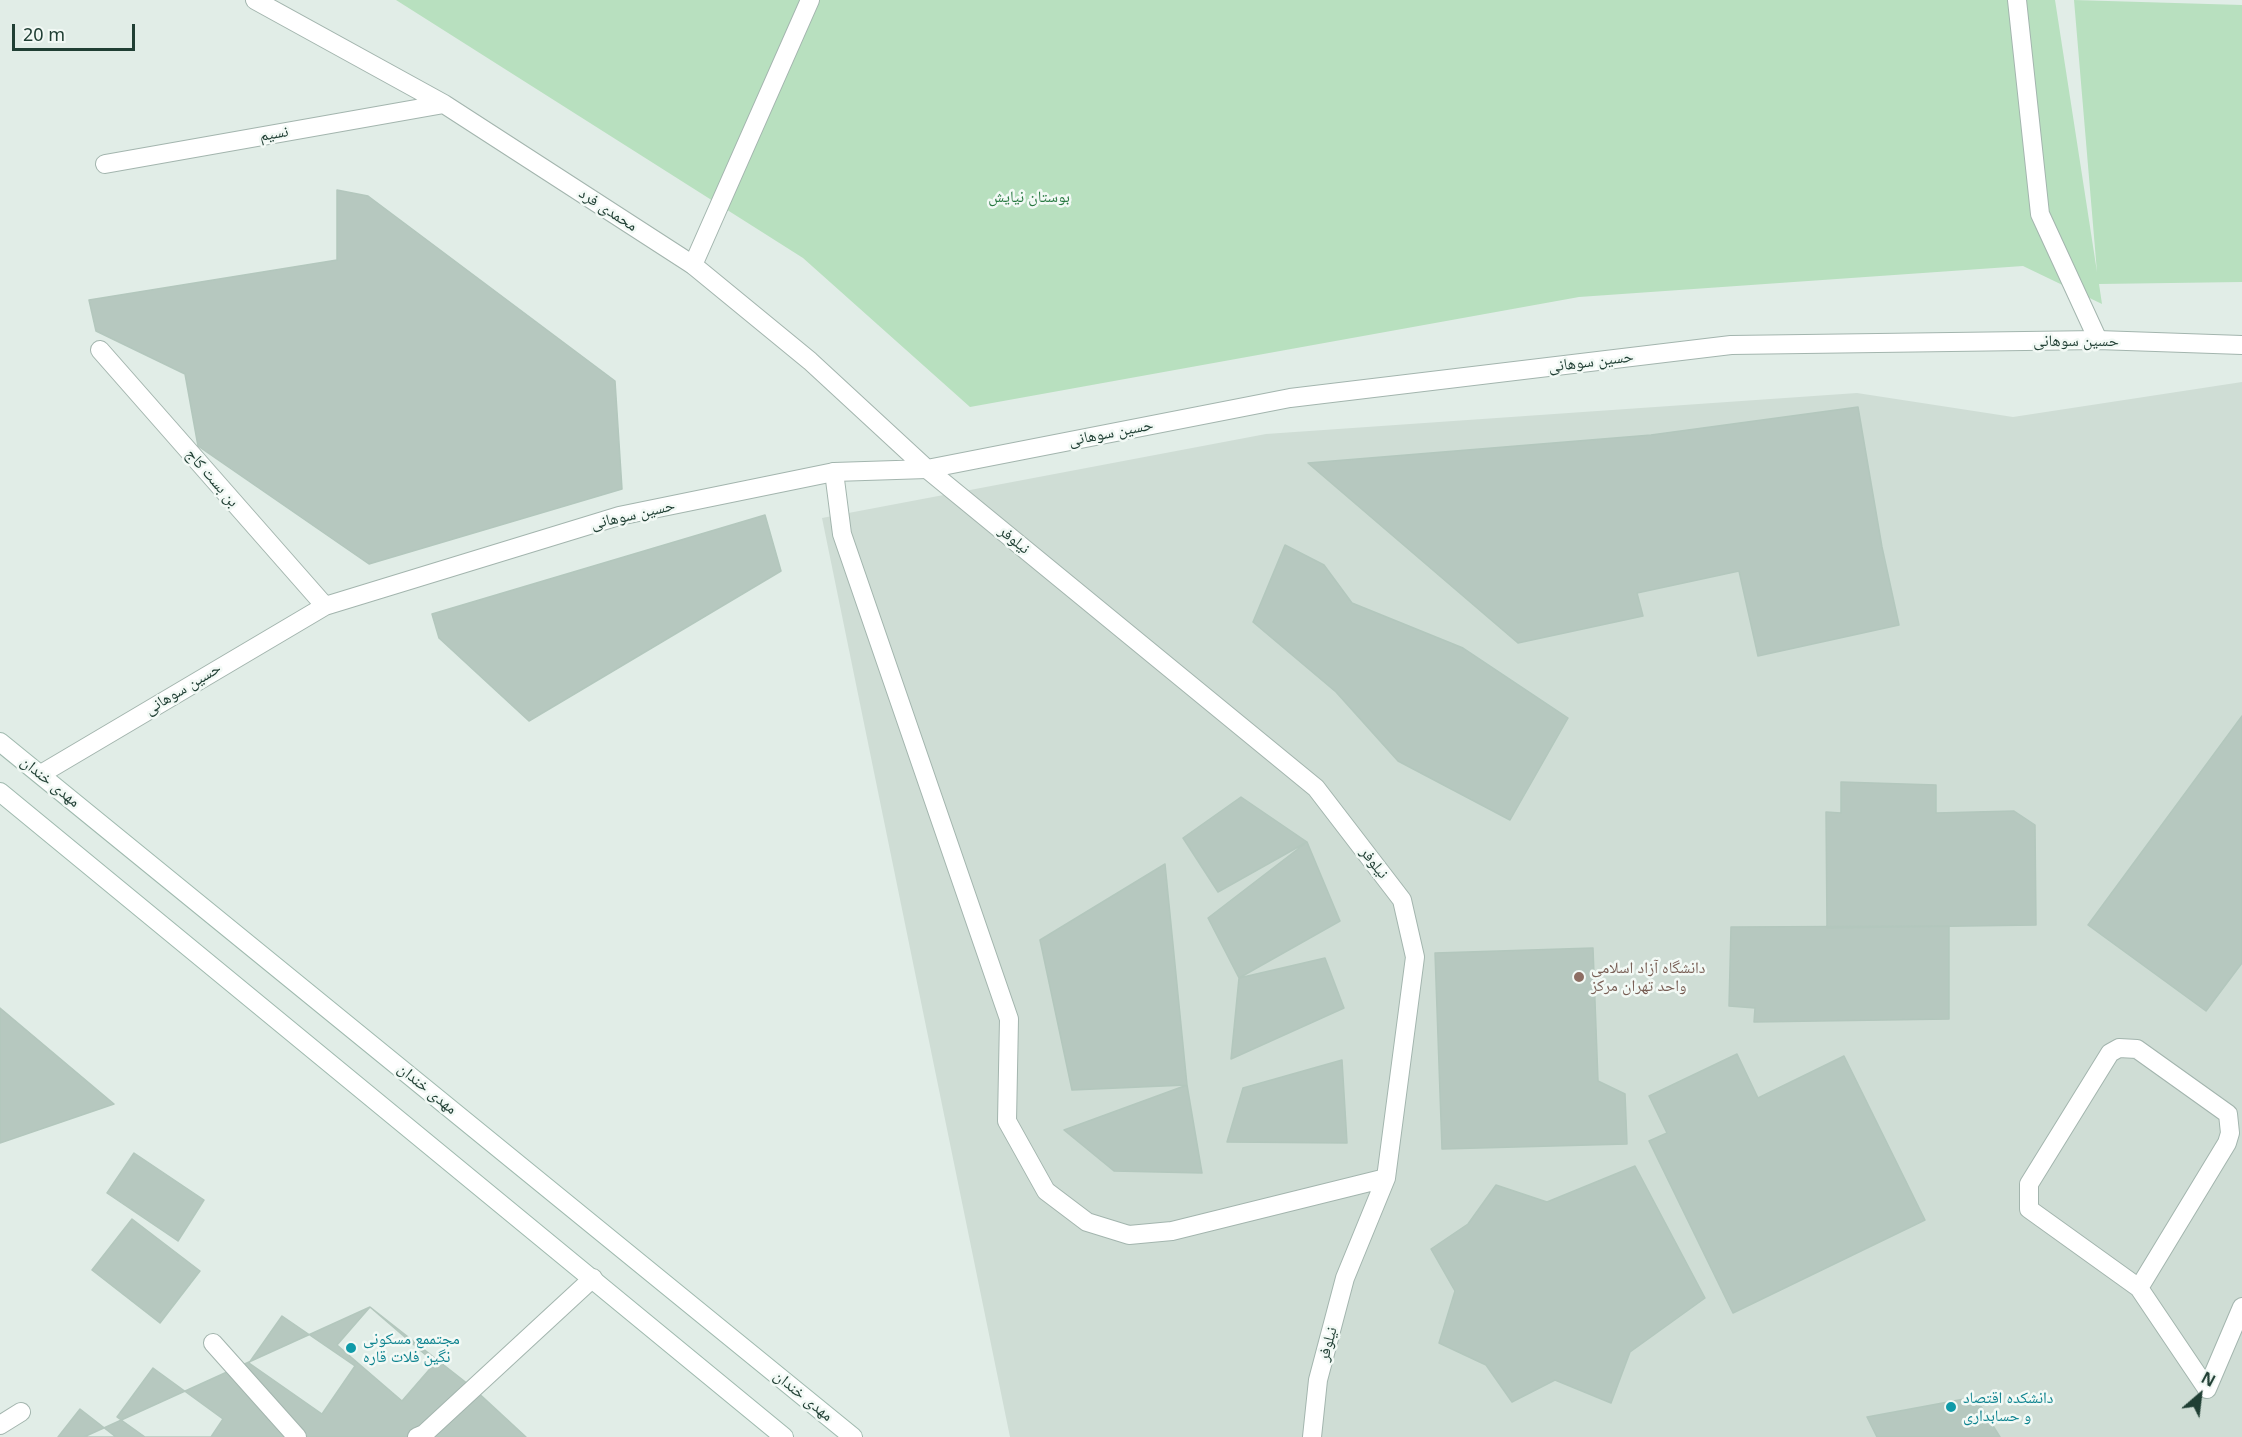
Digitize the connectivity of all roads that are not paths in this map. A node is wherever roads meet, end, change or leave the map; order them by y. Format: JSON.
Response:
{"nodes":[{"id":1,"x":255,"y":0,"type":"edge"},
{"id":2,"x":810,"y":0,"type":"edge"},
{"id":3,"x":2017,"y":0,"type":"edge"},
{"id":4,"x":444,"y":104,"type":"junction"},
{"id":5,"x":105,"y":164,"type":"dead end"},
{"id":6,"x":693,"y":265,"type":"junction"},
{"id":7,"x":2098,"y":340,"type":"junction"},
{"id":8,"x":2242,"y":345,"type":"edge"},
{"id":9,"x":100,"y":351,"type":"dead end"},
{"id":10,"x":927,"y":469,"type":"junction"},
{"id":11,"x":834,"y":472,"type":"junction"},
{"id":12,"x":325,"y":606,"type":"junction"},
{"id":13,"x":0,"y":742,"type":"edge"},
{"id":14,"x":40,"y":774,"type":"junction"},
{"id":15,"x":1,"y":794,"type":"edge"},
{"id":16,"x":1386,"y":1178,"type":"junction"},
{"id":17,"x":593,"y":1278,"type":"junction"},
{"id":18,"x":2139,"y":1288,"type":"junction"},
{"id":19,"x":2242,"y":1307,"type":"edge"},
{"id":20,"x":213,"y":1343,"type":"dead end"},
{"id":21,"x":21,"y":1412,"type":"dead end"},
{"id":22,"x":0,"y":1425,"type":"edge"},
{"id":23,"x":297,"y":1437,"type":"edge"},
{"id":24,"x":417,"y":1437,"type":"edge"},
{"id":25,"x":784,"y":1437,"type":"edge"},
{"id":26,"x":853,"y":1437,"type":"edge"},
{"id":27,"x":1312,"y":1437,"type":"edge"}],
"edges":[{"from":1,"to":4,"type":"street","name":"محمدی فرد"},
{"from":2,"to":6,"type":"street"},
{"from":3,"to":7,"type":"street"},
{"from":4,"to":5,"type":"street","name":"نسیم"},
{"from":4,"to":6,"type":"street","name":"محمدی فرد"},
{"from":6,"to":10,"type":"street","name":"محمدی فرد"},
{"from":7,"to":8,"type":"street","name":"حسین سوهانی"},
{"from":7,"to":10,"type":"street","name":"حسین سوهانی"},
{"from":9,"to":12,"type":"street","name":"بن بست کاج"},
{"from":10,"to":11,"type":"street","name":"حسین سوهانی"},
{"from":10,"to":16,"type":"street","name":"نیلوفر"},
{"from":11,"to":12,"type":"street","name":"حسین سوهانی"},
{"from":11,"to":16,"type":"street"},
{"from":12,"to":14,"type":"street","name":"حسین سوهانی"},
{"from":13,"to":14,"type":"street","name":"مهدی خندان"},
{"from":14,"to":26,"type":"street","name":"مهدی خندان"},
{"from":15,"to":17,"type":"street"},
{"from":16,"to":27,"type":"street","name":"نیلوفر"},
{"from":17,"to":24,"type":"street"},
{"from":17,"to":25,"type":"street"},
{"from":18,"to":18,"type":"street"},
{"from":18,"to":19,"type":"street"},
{"from":20,"to":23,"type":"street"},
{"from":21,"to":22,"type":"street"}]}
